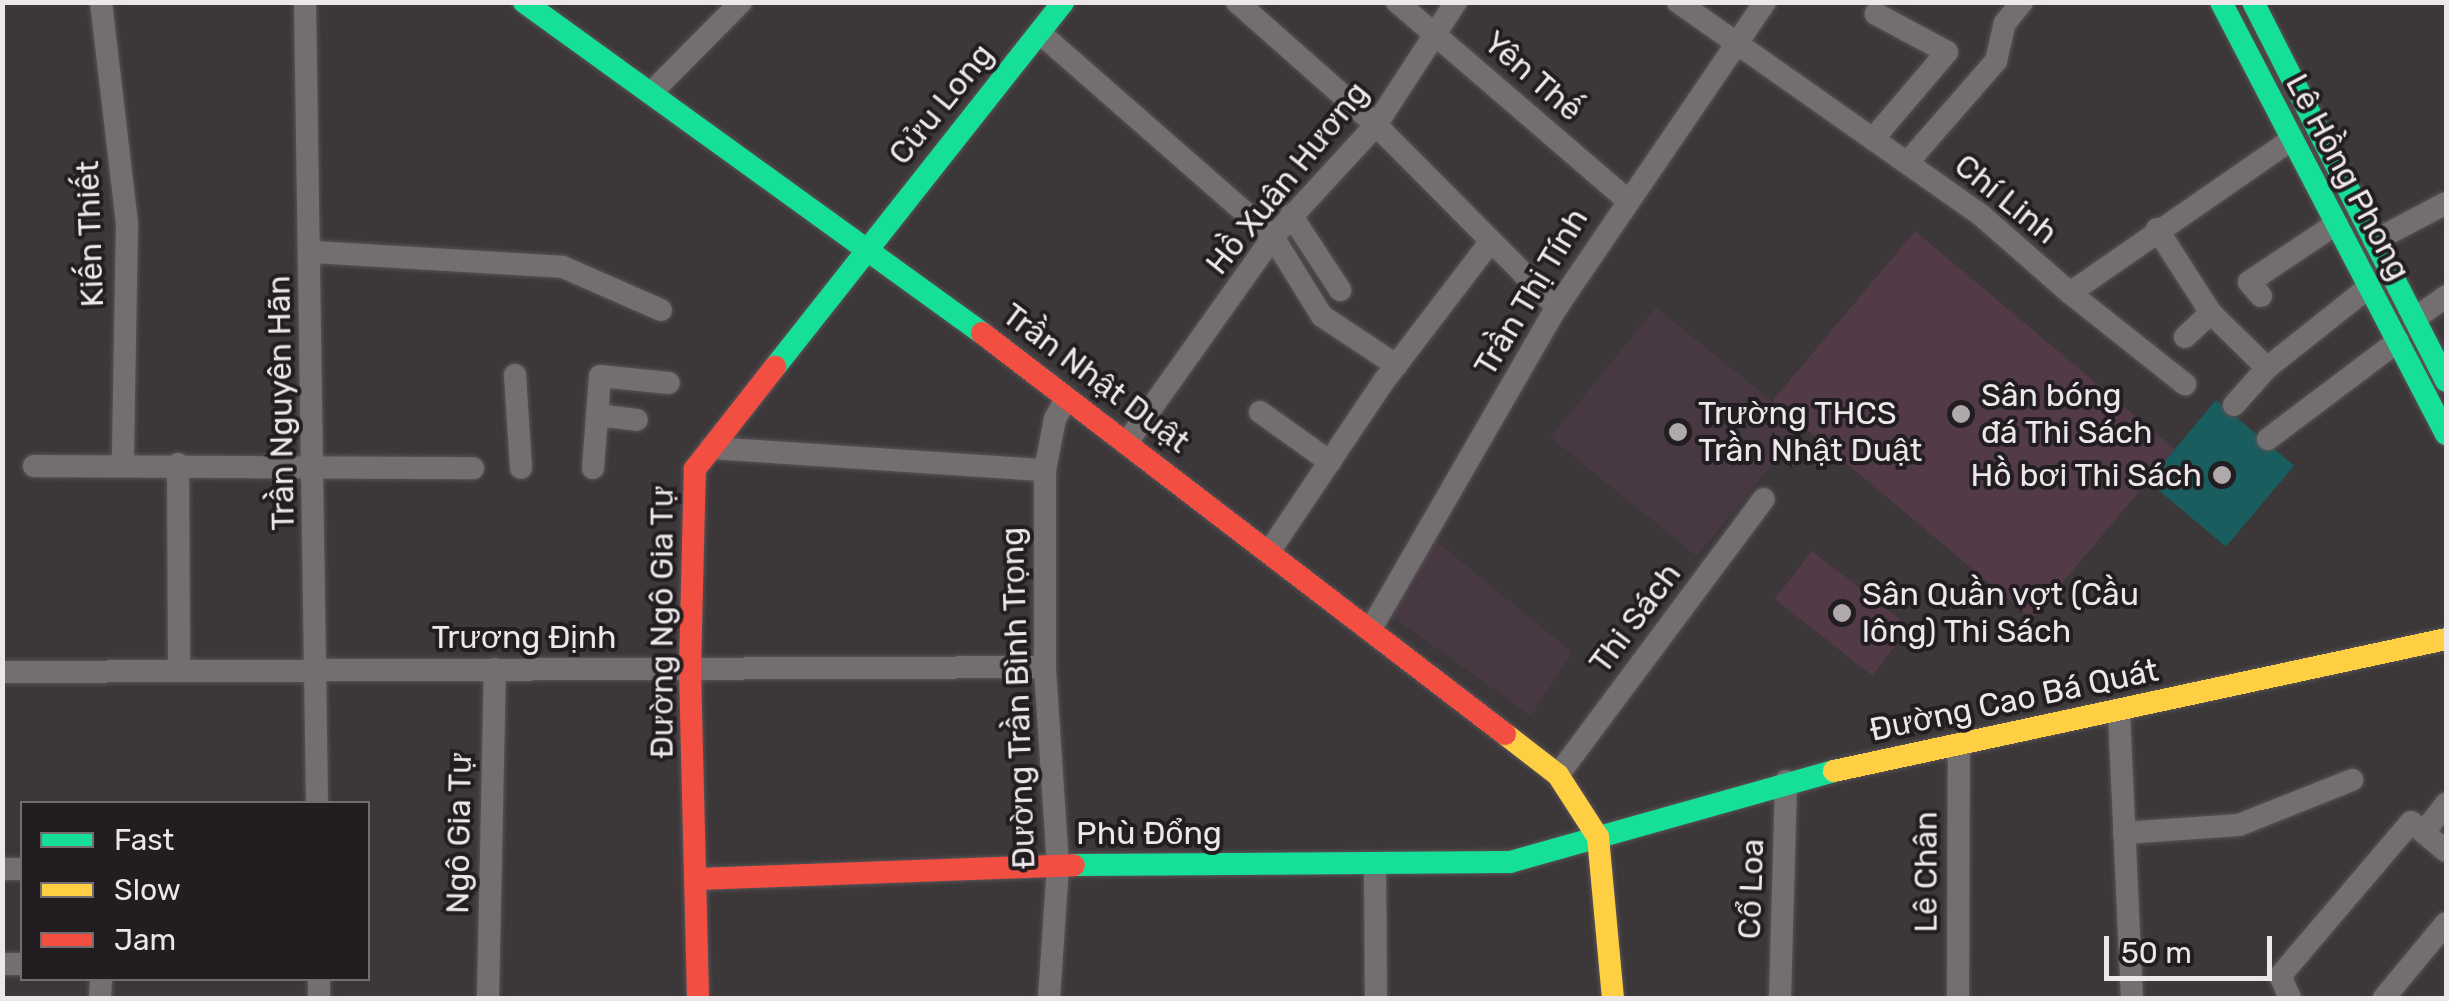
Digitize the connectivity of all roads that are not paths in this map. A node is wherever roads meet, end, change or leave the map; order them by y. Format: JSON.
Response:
{"nodes":[{"id":1,"x":101,"y":2,"type":"edge"},
{"id":2,"x":305,"y":2,"type":"edge"},
{"id":3,"x":524,"y":2,"type":"edge"},
{"id":4,"x":741,"y":2,"type":"edge"},
{"id":5,"x":1063,"y":2,"type":"edge"},
{"id":6,"x":1237,"y":2,"type":"edge"},
{"id":7,"x":1397,"y":2,"type":"edge"},
{"id":8,"x":1456,"y":2,"type":"edge"},
{"id":9,"x":1678,"y":2,"type":"edge"},
{"id":10,"x":1765,"y":2,"type":"edge"},
{"id":11,"x":2022,"y":2,"type":"edge"},
{"id":12,"x":2221,"y":2,"type":"edge"},
{"id":13,"x":2253,"y":2,"type":"edge"},
{"id":14,"x":1876,"y":14,"type":"dead end"},
{"id":15,"x":1040,"y":34,"type":"junction"},
{"id":16,"x":1438,"y":37,"type":"junction"},
{"id":17,"x":1737,"y":42,"type":"junction"},
{"id":18,"x":651,"y":93,"type":"junction"},
{"id":19,"x":1376,"y":125,"type":"junction"},
{"id":20,"x":1873,"y":138,"type":"junction"},
{"id":21,"x":2292,"y":139,"type":"junction"},
{"id":22,"x":1907,"y":163,"type":"junction"},
{"id":23,"x":1626,"y":199,"type":"junction"},
{"id":24,"x":2446,"y":203,"type":"edge"},
{"id":25,"x":1291,"y":215,"type":"junction"},
{"id":26,"x":2336,"y":224,"type":"junction"},
{"id":27,"x":2157,"y":229,"type":"junction"},
{"id":28,"x":1273,"y":237,"type":"junction"},
{"id":29,"x":1491,"y":241,"type":"junction"},
{"id":30,"x":2374,"y":241,"type":"junction"},
{"id":31,"x":868,"y":246,"type":"junction"},
{"id":32,"x":312,"y":252,"type":"junction"},
{"id":33,"x":2369,"y":287,"type":"junction"},
{"id":34,"x":1340,"y":290,"type":"dead end"},
{"id":35,"x":2070,"y":293,"type":"junction"},
{"id":36,"x":2260,"y":296,"type":"dead end"},
{"id":37,"x":2446,"y":297,"type":"edge"},
{"id":38,"x":1557,"y":307,"type":"junction"},
{"id":39,"x":660,"y":310,"type":"dead end"},
{"id":40,"x":2211,"y":313,"type":"junction"},
{"id":41,"x":2414,"y":318,"type":"junction"},
{"id":42,"x":2184,"y":337,"type":"dead end"},
{"id":43,"x":2398,"y":341,"type":"junction"},
{"id":44,"x":1396,"y":365,"type":"junction"},
{"id":45,"x":2268,"y":368,"type":"junction"},
{"id":46,"x":516,"y":375,"type":"dead end"},
{"id":47,"x":2446,"y":381,"type":"edge"},
{"id":48,"x":668,"y":383,"type":"dead end"},
{"id":49,"x":2184,"y":384,"type":"dead end"},
{"id":50,"x":1066,"y":398,"type":"junction"},
{"id":51,"x":2234,"y":406,"type":"dead end"},
{"id":52,"x":1260,"y":412,"type":"dead end"},
{"id":53,"x":597,"y":415,"type":"junction"},
{"id":54,"x":637,"y":420,"type":"dead end"},
{"id":55,"x":2446,"y":434,"type":"edge"},
{"id":56,"x":2268,"y":439,"type":"dead end"},
{"id":57,"x":1128,"y":441,"type":"junction"},
{"id":58,"x":711,"y":448,"type":"junction"},
{"id":59,"x":1330,"y":462,"type":"junction"},
{"id":60,"x":123,"y":463,"type":"junction"},
{"id":61,"x":178,"y":464,"type":"junction"},
{"id":62,"x":34,"y":466,"type":"dead end"},
{"id":63,"x":314,"y":466,"type":"junction"},
{"id":64,"x":473,"y":468,"type":"dead end"},
{"id":65,"x":522,"y":468,"type":"dead end"},
{"id":66,"x":593,"y":468,"type":"dead end"},
{"id":67,"x":1045,"y":470,"type":"junction"},
{"id":68,"x":1764,"y":499,"type":"dead end"},
{"id":69,"x":1268,"y":552,"type":"junction"},
{"id":70,"x":1372,"y":627,"type":"junction"},
{"id":71,"x":2444,"y":644,"type":"edge"},
{"id":72,"x":1046,"y":667,"type":"junction"},
{"id":73,"x":690,"y":668,"type":"junction"},
{"id":74,"x":316,"y":670,"type":"junction"},
{"id":75,"x":496,"y":670,"type":"junction"},
{"id":76,"x":179,"y":671,"type":"junction"},
{"id":77,"x":2,"y":672,"type":"edge"},
{"id":78,"x":2119,"y":713,"type":"junction"},
{"id":79,"x":1959,"y":745,"type":"junction"},
{"id":80,"x":1558,"y":775,"type":"junction"},
{"id":81,"x":2352,"y":780,"type":"dead end"},
{"id":82,"x":1786,"y":781,"type":"junction"},
{"id":83,"x":317,"y":801,"type":"edge"},
{"id":84,"x":2446,"y":804,"type":"edge"},
{"id":85,"x":2424,"y":832,"type":"junction"},
{"id":86,"x":2124,"y":833,"type":"junction"},
{"id":87,"x":1598,"y":837,"type":"junction"},
{"id":88,"x":2446,"y":851,"type":"edge"},
{"id":89,"x":1058,"y":865,"type":"junction"},
{"id":90,"x":1375,"y":866,"type":"junction"},
{"id":91,"x":697,"y":879,"type":"junction"},
{"id":92,"x":2446,"y":923,"type":"edge"},
{"id":93,"x":488,"y":998,"type":"edge"},
{"id":94,"x":698,"y":998,"type":"edge"},
{"id":95,"x":1049,"y":998,"type":"edge"},
{"id":96,"x":1376,"y":998,"type":"edge"},
{"id":97,"x":1613,"y":998,"type":"edge"},
{"id":98,"x":1780,"y":998,"type":"edge"},
{"id":99,"x":1958,"y":998,"type":"edge"},
{"id":100,"x":2132,"y":998,"type":"edge"},
{"id":101,"x":2290,"y":998,"type":"edge"},
{"id":102,"x":2384,"y":998,"type":"edge"}],
"edges":[{"from":1,"to":60,"type":"street","name":"Kiến Thiết"},
{"from":2,"to":32,"type":"street","name":"Trần Nguyên Hãn"},
{"from":3,"to":18,"type":"street","name":"Trần Nhật Duật"},
{"from":4,"to":18,"type":"street"},
{"from":5,"to":15,"type":"street","name":"Cửu Long"},
{"from":6,"to":19,"type":"street"},
{"from":7,"to":16,"type":"street","name":"Yên Thế"},
{"from":8,"to":16,"type":"street","name":"Hồ Xuân Hương"},
{"from":9,"to":17,"type":"street","name":"Chí Linh"},
{"from":10,"to":17,"type":"street","name":"Trần Thị Tính"},
{"from":11,"to":22,"type":"street"},
{"from":12,"to":21,"type":"street","name":"Lê Hồng Phong"},
{"from":13,"to":30,"type":"street","name":"Lê Hồng Phong"},
{"from":14,"to":20,"type":"street"},
{"from":15,"to":28,"type":"street"},
{"from":15,"to":31,"type":"street","name":"Cửu Long"},
{"from":16,"to":19,"type":"street","name":"Hồ Xuân Hương"},
{"from":16,"to":23,"type":"street","name":"Yên Thế"},
{"from":17,"to":20,"type":"street","name":"Chí Linh"},
{"from":17,"to":23,"type":"street","name":"Trần Thị Tính"},
{"from":18,"to":31,"type":"street","name":"Trần Nhật Duật"},
{"from":19,"to":25,"type":"street","name":"Hồ Xuân Hương"},
{"from":19,"to":29,"type":"street"},
{"from":20,"to":22,"type":"street","name":"Chí Linh"},
{"from":21,"to":26,"type":"street","name":"Lê Hồng Phong"},
{"from":21,"to":27,"type":"street"},
{"from":22,"to":35,"type":"street","name":"Chí Linh"},
{"from":23,"to":38,"type":"street","name":"Trần Thị Tính"},
{"from":24,"to":30,"type":"street"},
{"from":25,"to":28,"type":"street","name":"Hồ Xuân Hương"},
{"from":25,"to":34,"type":"street"},
{"from":26,"to":33,"type":"street","name":"Lê Hồng Phong"},
{"from":26,"to":36,"type":"street"},
{"from":27,"to":35,"type":"street"},
{"from":27,"to":40,"type":"street"},
{"from":28,"to":44,"type":"street"},
{"from":28,"to":57,"type":"street","name":"Hồ Xuân Hương"},
{"from":29,"to":38,"type":"street"},
{"from":29,"to":44,"type":"street"},
{"from":30,"to":41,"type":"street","name":"Lê Hồng Phong"},
{"from":31,"to":50,"type":"street","name":"Trần Nhật Duật"},
{"from":31,"to":58,"type":"street","name":"Đường Ngô Gia Tự"},
{"from":32,"to":39,"type":"street"},
{"from":32,"to":63,"type":"street","name":"Trần Nguyên Hãn"},
{"from":33,"to":43,"type":"street","name":"Lê Hồng Phong"},
{"from":33,"to":45,"type":"street"},
{"from":35,"to":49,"type":"street","name":"Chí Linh"},
{"from":37,"to":41,"type":"street"},
{"from":38,"to":70,"type":"street","name":"Trần Thị Tính"},
{"from":40,"to":42,"type":"street"},
{"from":40,"to":45,"type":"street"},
{"from":41,"to":47,"type":"street","name":"Lê Hồng Phong"},
{"from":43,"to":55,"type":"street","name":"Lê Hồng Phong"},
{"from":43,"to":56,"type":"street"},
{"from":44,"to":59,"type":"street"},
{"from":45,"to":51,"type":"street"},
{"from":46,"to":65,"type":"street"},
{"from":48,"to":53,"type":"street"},
{"from":50,"to":57,"type":"street","name":"Trần Nhật Duật"},
{"from":50,"to":67,"type":"street","name":"Đường Trần Bình Trọng"},
{"from":52,"to":59,"type":"street"},
{"from":53,"to":54,"type":"street"},
{"from":53,"to":66,"type":"street"},
{"from":57,"to":69,"type":"street","name":"Trần Nhật Duật"},
{"from":58,"to":67,"type":"street"},
{"from":58,"to":73,"type":"street","name":"Đường Ngô Gia Tự"},
{"from":59,"to":69,"type":"street"},
{"from":60,"to":61,"type":"street"},
{"from":60,"to":62,"type":"street"},
{"from":61,"to":63,"type":"street"},
{"from":61,"to":76,"type":"street"},
{"from":63,"to":64,"type":"street"},
{"from":63,"to":74,"type":"street","name":"Trần Nguyên Hãn"},
{"from":67,"to":72,"type":"street","name":"Đường Trần Bình Trọng"},
{"from":68,"to":80,"type":"street","name":"Thi Sách"},
{"from":69,"to":70,"type":"street","name":"Trần Nhật Duật"},
{"from":70,"to":80,"type":"street","name":"Trần Nhật Duật"},
{"from":71,"to":78,"type":"street","name":"Đường Cao Bá Quát"},
{"from":72,"to":73,"type":"street","name":"Trương Định"},
{"from":72,"to":89,"type":"street","name":"Đường Trần Bình Trọng"},
{"from":73,"to":75,"type":"street","name":"Trương Định"},
{"from":73,"to":91,"type":"street","name":"Đường Ngô Gia Tự"},
{"from":74,"to":75,"type":"street","name":"Trương Định"},
{"from":74,"to":76,"type":"street","name":"Trương Định"},
{"from":74,"to":83,"type":"street","name":"Trần Nguyên Hãn"},
{"from":75,"to":93,"type":"street","name":"Ngô Gia Tự"},
{"from":76,"to":77,"type":"street","name":"Trương Định"},
{"from":78,"to":79,"type":"street","name":"Đường Cao Bá Quát"},
{"from":78,"to":86,"type":"street"},
{"from":79,"to":82,"type":"street","name":"Đường Cao Bá Quát"},
{"from":79,"to":99,"type":"street","name":"Lê Chân"},
{"from":80,"to":87,"type":"street","name":"Trần Nhật Duật"},
{"from":81,"to":86,"type":"street"},
{"from":82,"to":87,"type":"street","name":"Đường Cao Bá Quát"},
{"from":82,"to":98,"type":"street","name":"Cổ Loa"},
{"from":84,"to":85,"type":"street"},
{"from":85,"to":88,"type":"street"},
{"from":85,"to":101,"type":"street"},
{"from":86,"to":100,"type":"street"},
{"from":87,"to":90,"type":"street","name":"Phù Đổng"},
{"from":87,"to":97,"type":"street"},
{"from":89,"to":90,"type":"street","name":"Phù Đổng"},
{"from":89,"to":91,"type":"street","name":"Phù Đổng"},
{"from":89,"to":95,"type":"street","name":"Đường Trần Bình Trọng"},
{"from":90,"to":96,"type":"street"},
{"from":91,"to":94,"type":"street","name":"Đường Ngô Gia Tự"},
{"from":92,"to":102,"type":"street"}]}
